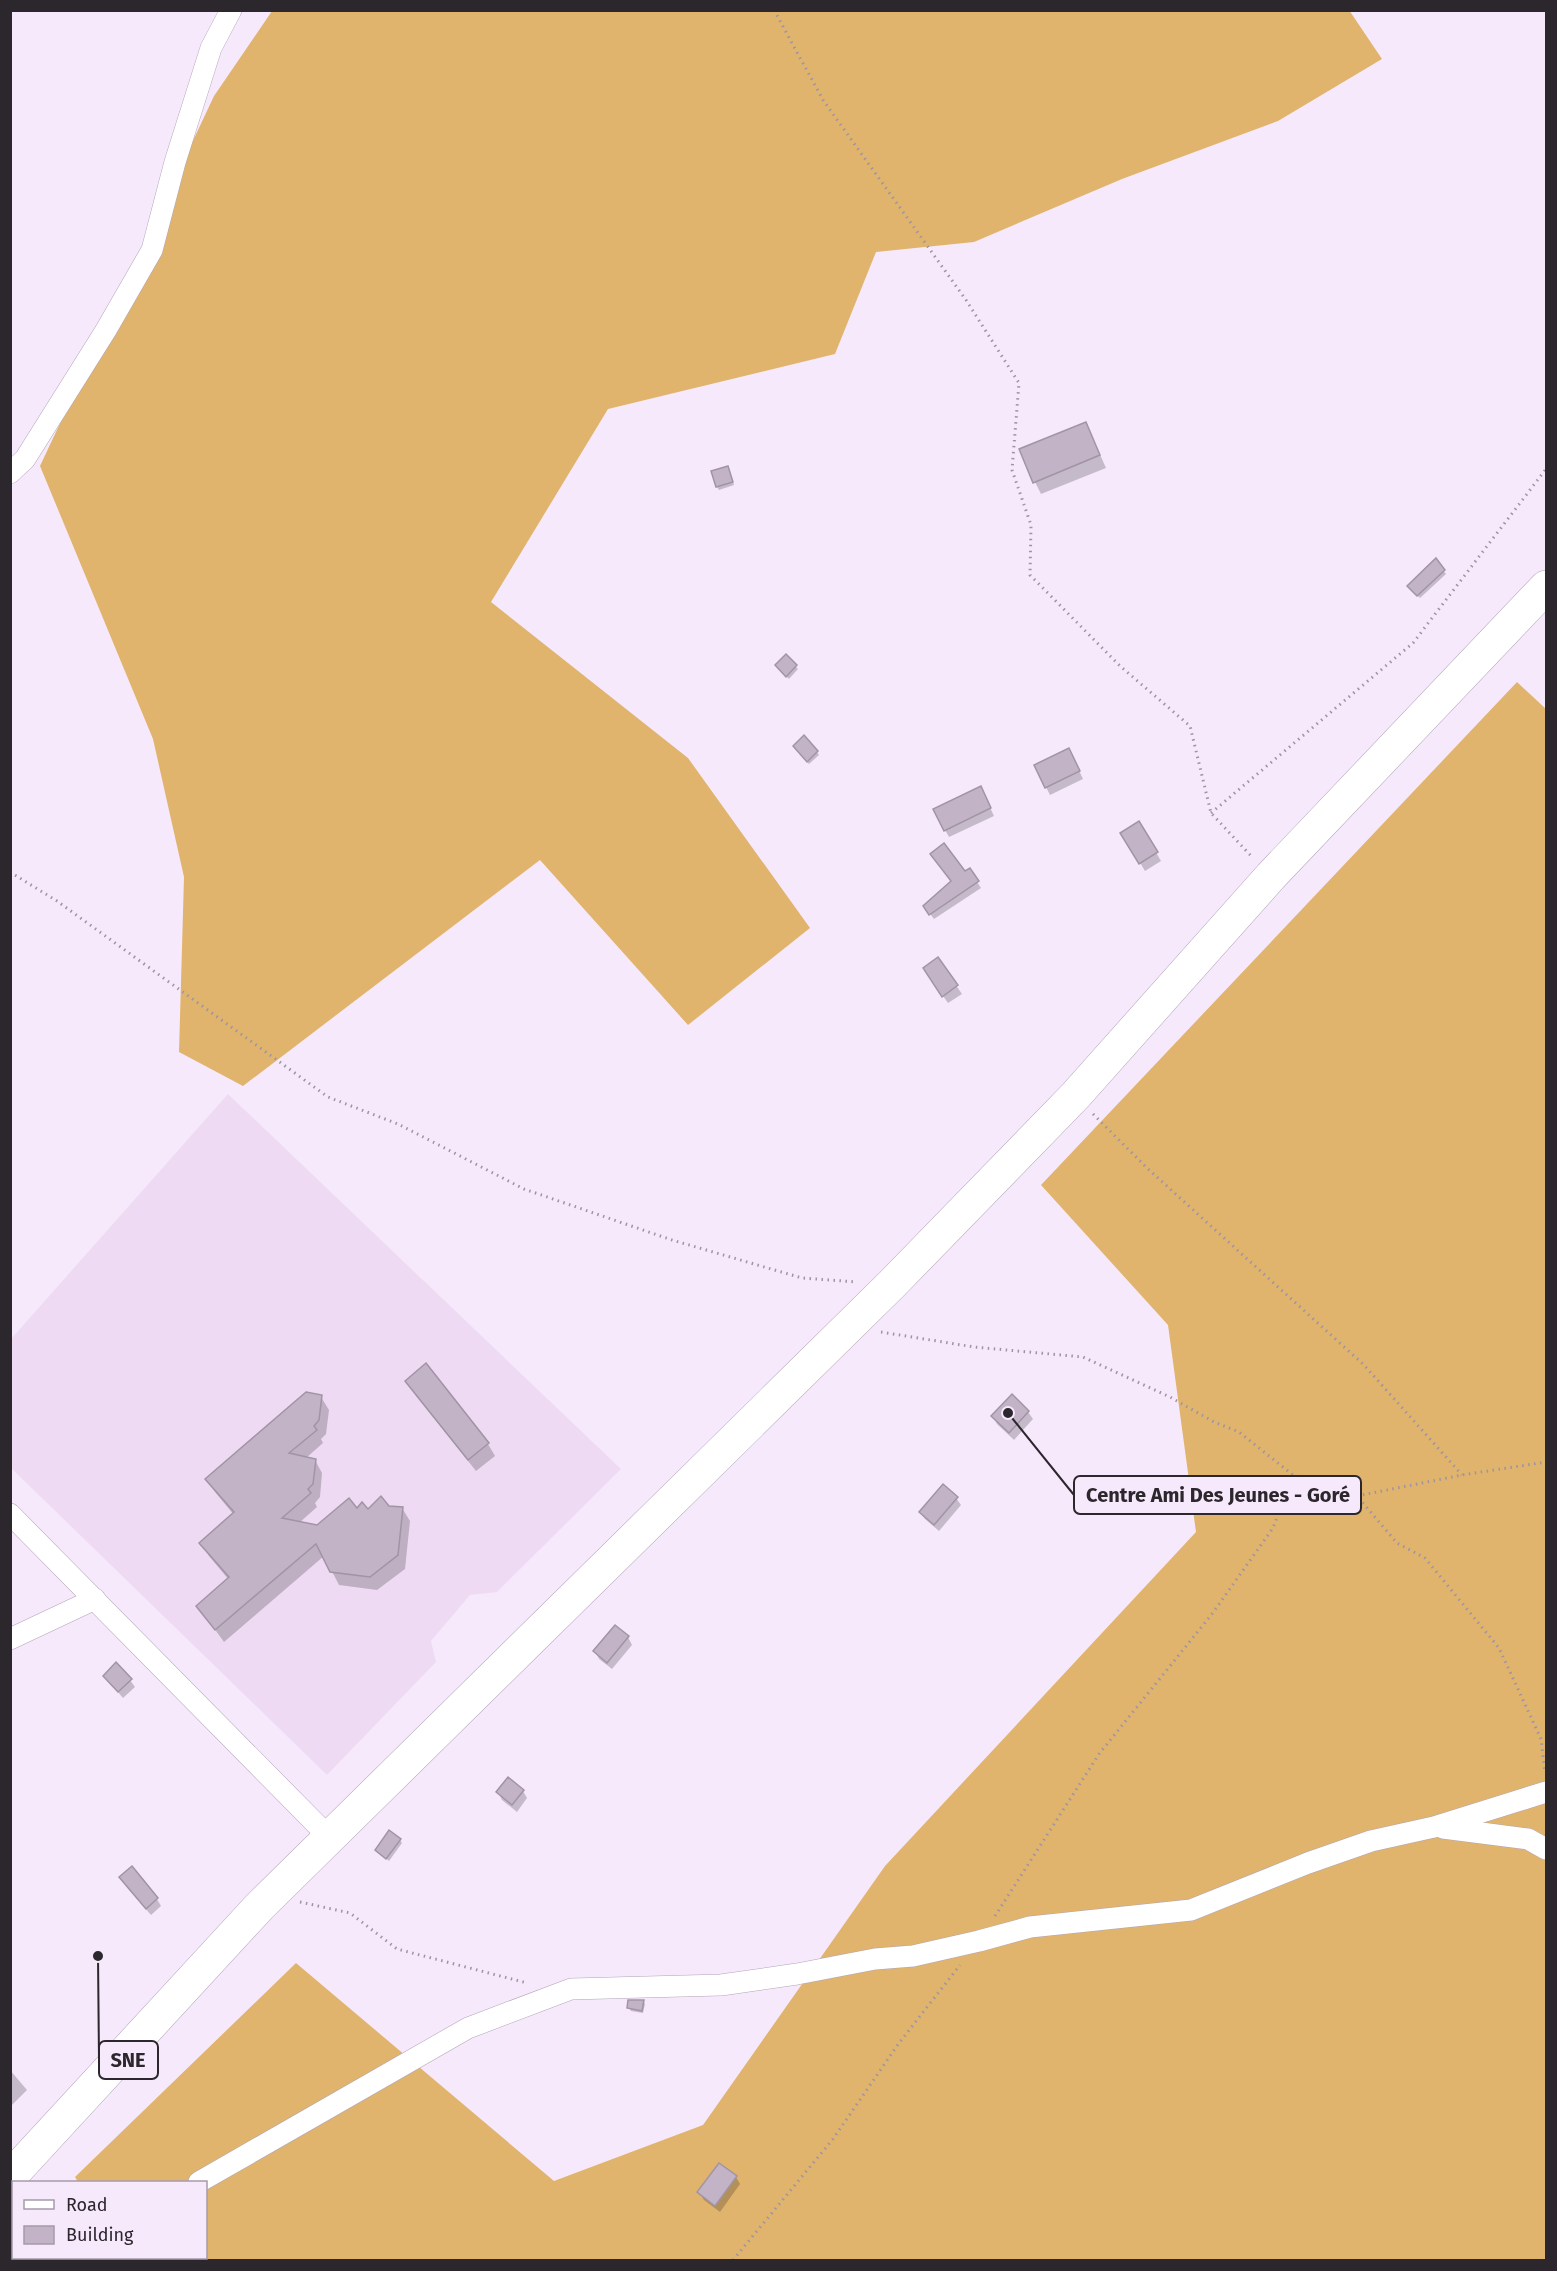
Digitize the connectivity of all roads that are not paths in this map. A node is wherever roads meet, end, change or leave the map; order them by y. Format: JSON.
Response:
{"nodes":[{"id":1,"x":231,"y":10,"type":"edge"},
{"id":2,"x":10,"y":473,"type":"edge"},
{"id":3,"x":1546,"y":587,"type":"edge"},
{"id":4,"x":10,"y":1514,"type":"edge"},
{"id":5,"x":95,"y":1599,"type":"junction"},
{"id":6,"x":10,"y":1639,"type":"edge"},
{"id":7,"x":1546,"y":1783,"type":"edge"},
{"id":8,"x":1434,"y":1827,"type":"junction"},
{"id":9,"x":329,"y":1837,"type":"junction"},
{"id":10,"x":1546,"y":1849,"type":"edge"},
{"id":11,"x":10,"y":2177,"type":"edge"},
{"id":12,"x":201,"y":2181,"type":"edge"}],
"edges":[{"from":1,"to":2,"type":"street"},
{"from":3,"to":9,"type":"main road"},
{"from":4,"to":5,"type":"street"},
{"from":5,"to":6,"type":"street"},
{"from":5,"to":9,"type":"street"},
{"from":7,"to":8,"type":"street"},
{"from":8,"to":10,"type":"street"},
{"from":8,"to":12,"type":"street"},
{"from":9,"to":11,"type":"main road"}]}
